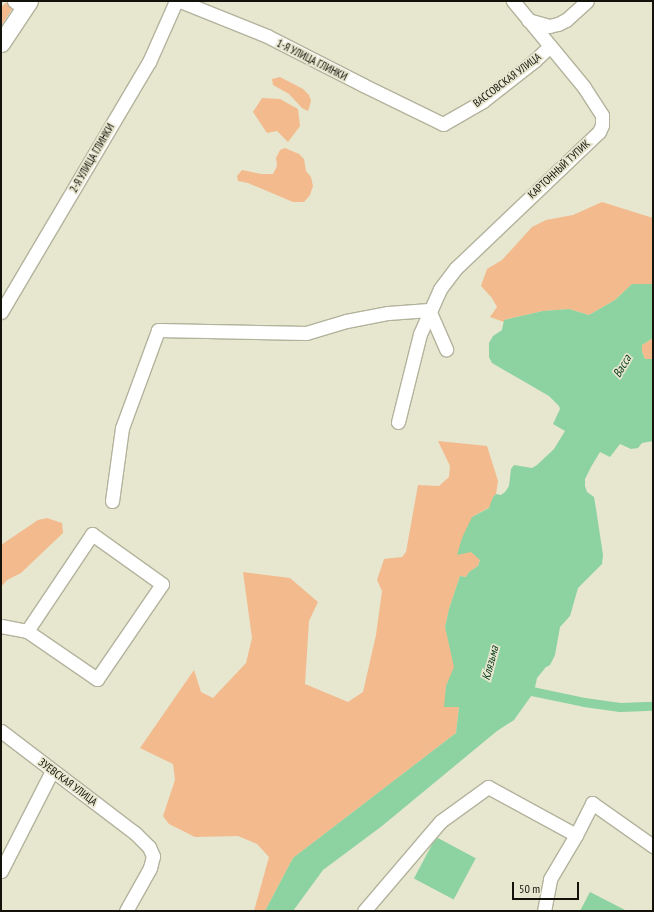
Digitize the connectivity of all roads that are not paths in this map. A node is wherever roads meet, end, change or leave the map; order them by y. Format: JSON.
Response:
{"nodes":[{"id":1,"x":176,"y":1,"type":"edge"},
{"id":2,"x":180,"y":1,"type":"edge"},
{"id":3,"x":513,"y":1,"type":"edge"},
{"id":4,"x":587,"y":1,"type":"edge"},
{"id":5,"x":22,"y":3,"type":"edge"},
{"id":6,"x":528,"y":20,"type":"junction"},
{"id":7,"x":1,"y":43,"type":"edge"},
{"id":8,"x":550,"y":46,"type":"junction"},
{"id":9,"x":443,"y":124,"type":"joint"},
{"id":10,"x":429,"y":310,"type":"junction"},
{"id":11,"x":1,"y":312,"type":"edge"},
{"id":12,"x":446,"y":349,"type":"dead end"},
{"id":13,"x":398,"y":422,"type":"dead end"},
{"id":14,"x":112,"y":501,"type":"dead end"},
{"id":15,"x":1,"y":626,"type":"edge"},
{"id":16,"x":27,"y":631,"type":"junction"},
{"id":17,"x":1,"y":731,"type":"edge"},
{"id":18,"x":52,"y":772,"type":"junction"},
{"id":19,"x":576,"y":835,"type":"junction"},
{"id":20,"x":653,"y":846,"type":"edge"},
{"id":21,"x":1,"y":871,"type":"edge"},
{"id":22,"x":126,"y":911,"type":"edge"},
{"id":23,"x":364,"y":911,"type":"edge"},
{"id":24,"x":544,"y":911,"type":"edge"}],
"edges":[{"from":1,"to":11,"type":"street","name":"2-Я УЛИЦА ГЛИНКИ"},
{"from":2,"to":9,"type":"street","name":"1-Я УЛИЦА ГЛИНКИ"},
{"from":3,"to":6,"type":"street","name":"КАРТОННЫЙ ТУПИК"},
{"from":4,"to":6,"type":"street"},
{"from":5,"to":7,"type":"main road"},
{"from":6,"to":8,"type":"street","name":"КАРТОННЫЙ ТУПИК"},
{"from":8,"to":9,"type":"street","name":"ВАССОВСКАЯ УЛИЦА"},
{"from":8,"to":10,"type":"street","name":"КАРТОННЫЙ ТУПИК"},
{"from":10,"to":12,"type":"street"},
{"from":10,"to":13,"type":"street","name":"КАРТОННЫЙ ТУПИК"},
{"from":10,"to":14,"type":"street"},
{"from":15,"to":16,"type":"street"},
{"from":16,"to":16,"type":"street"},
{"from":17,"to":18,"type":"street","name":"ЗУЕВСКАЯ УЛИЦА"},
{"from":18,"to":21,"type":"street"},
{"from":18,"to":22,"type":"street","name":"ЗУЕВСКАЯ УЛИЦА"},
{"from":19,"to":20,"type":"street"},
{"from":19,"to":23,"type":"street"},
{"from":19,"to":24,"type":"street"}]}
